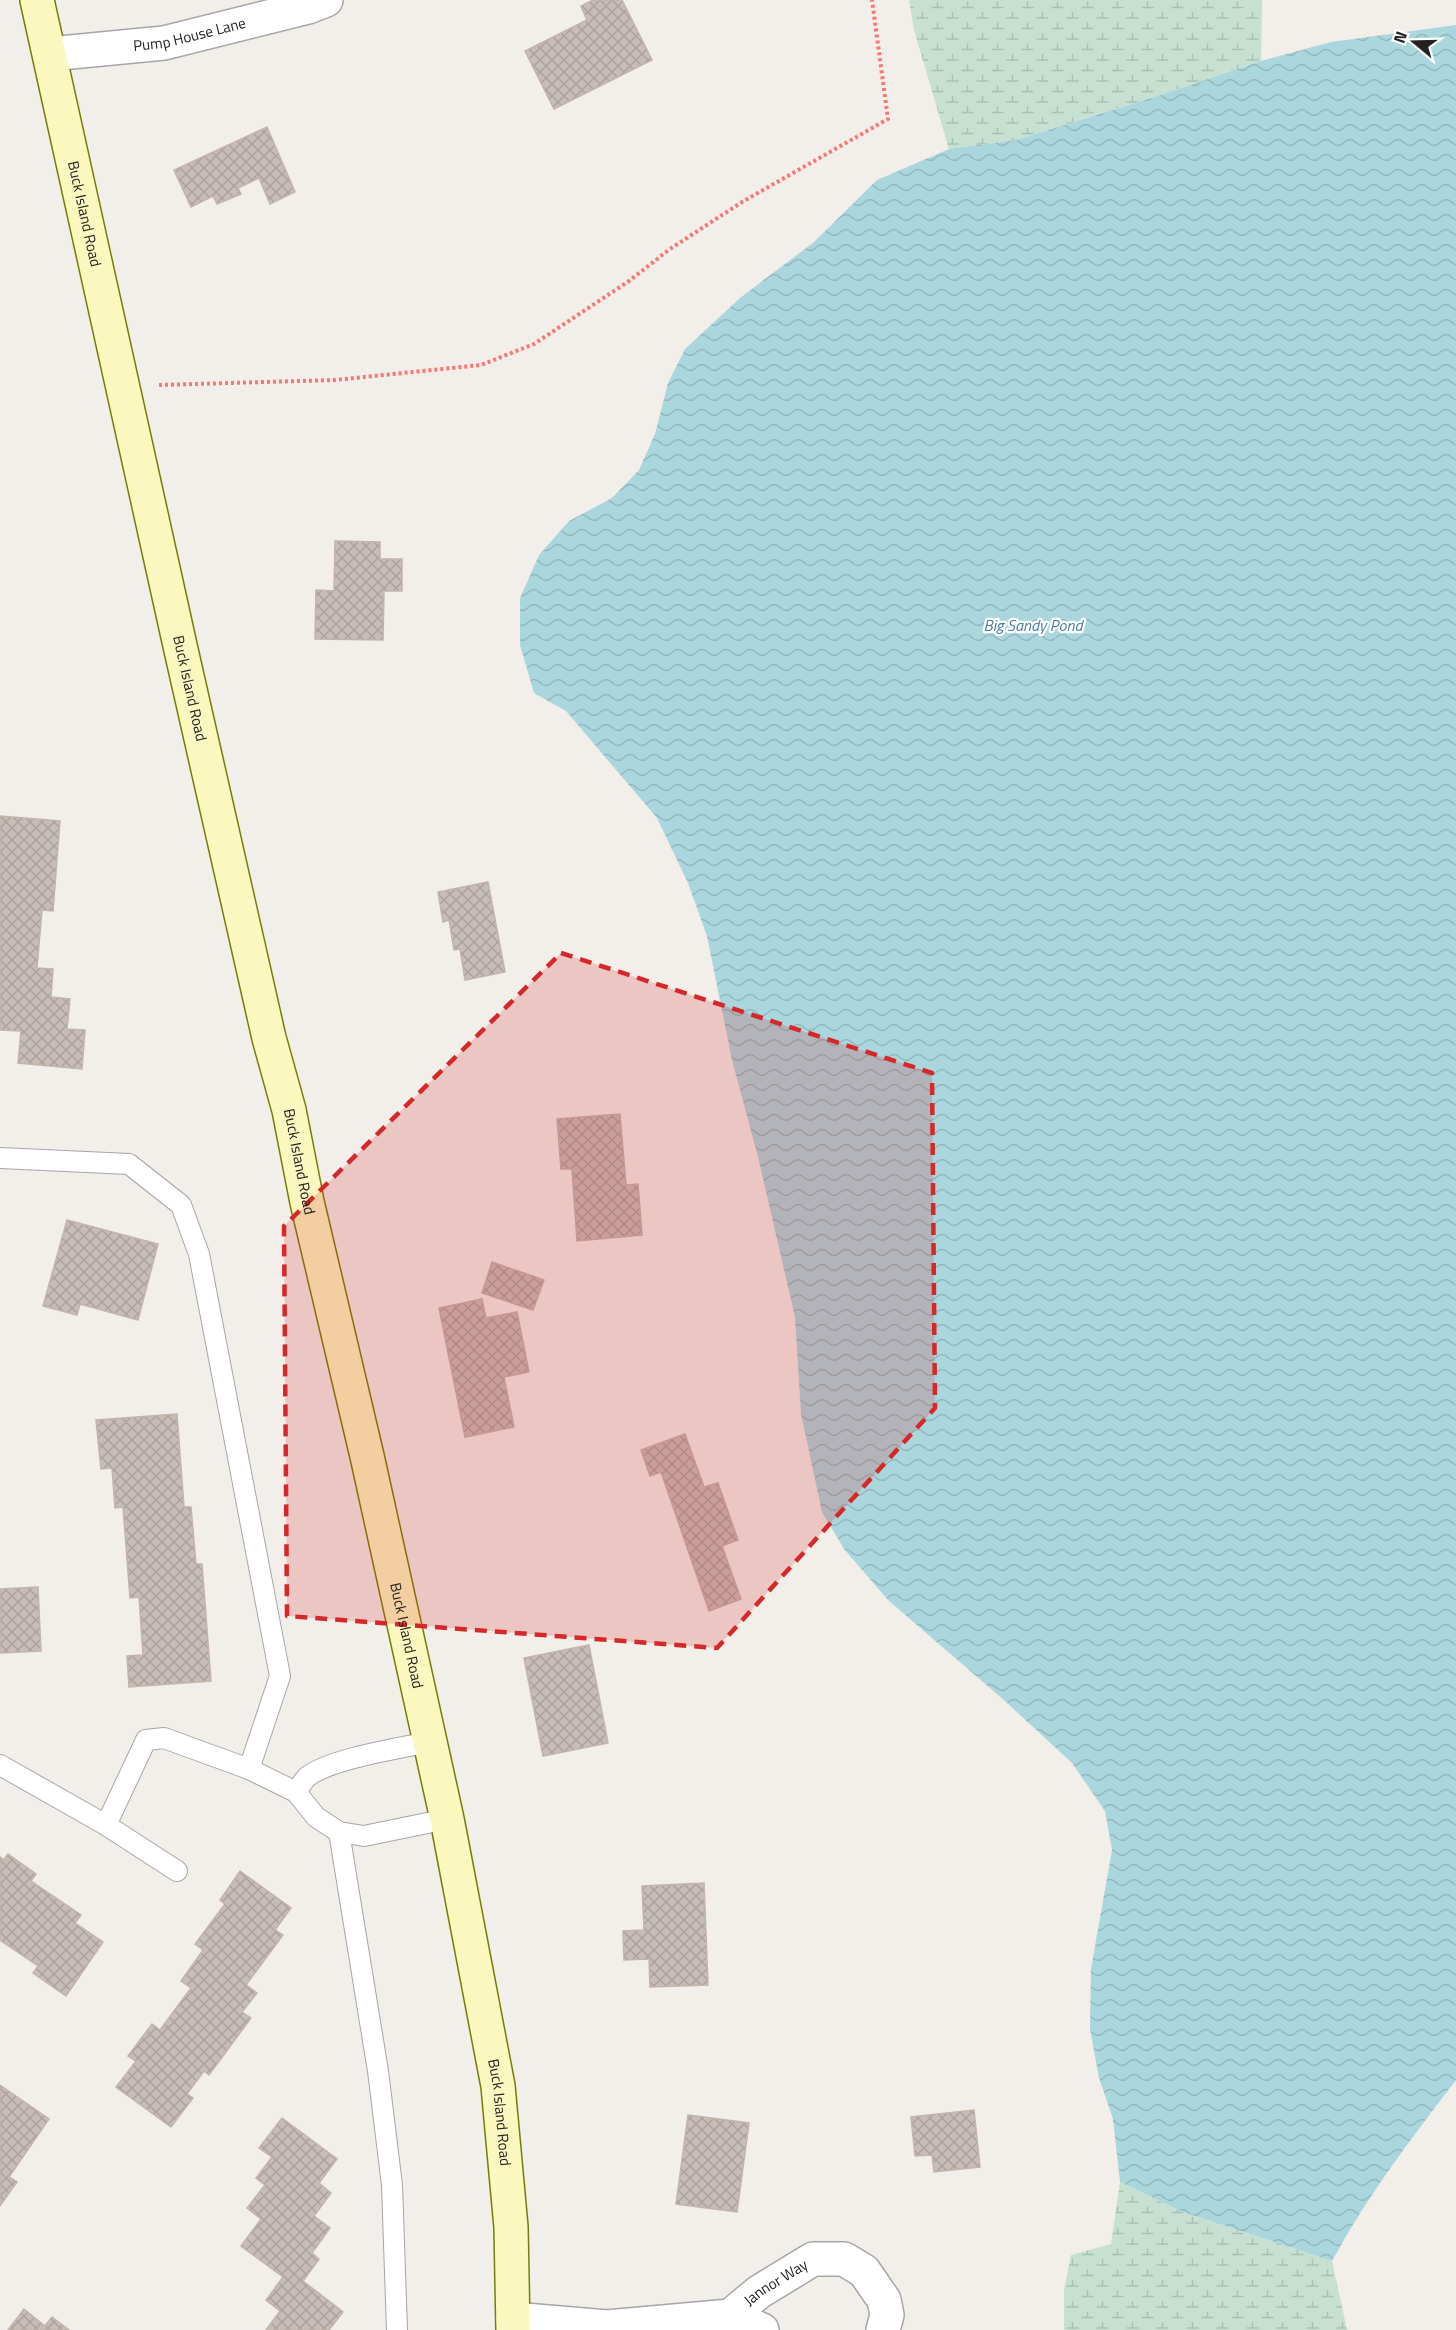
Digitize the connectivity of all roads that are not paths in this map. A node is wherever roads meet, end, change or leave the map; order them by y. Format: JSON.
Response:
{"nodes":[{"id":1,"x":37,"y":0,"type":"edge"},
{"id":2,"x":326,"y":0,"type":"edge"},
{"id":3,"x":50,"y":54,"type":"junction"},
{"id":4,"x":0,"y":1158,"type":"edge"},
{"id":5,"x":430,"y":1742,"type":"junction"},
{"id":6,"x":0,"y":1765,"type":"edge"},
{"id":7,"x":249,"y":1769,"type":"junction"},
{"id":8,"x":296,"y":1792,"type":"junction"},
{"id":9,"x":447,"y":1819,"type":"junction"},
{"id":10,"x":106,"y":1825,"type":"junction"},
{"id":11,"x":339,"y":1832,"type":"junction"},
{"id":12,"x":177,"y":1871,"type":"dead end"},
{"id":13,"x":730,"y":2316,"type":"junction"},
{"id":14,"x":513,"y":2325,"type":"edge"},
{"id":15,"x":397,"y":2330,"type":"edge"},
{"id":16,"x":762,"y":2330,"type":"edge"},
{"id":17,"x":883,"y":2330,"type":"edge"}],
"edges":[{"from":1,"to":3,"type":"main road","name":"Buck Island Road"},
{"from":2,"to":3,"type":"street","name":"Pump House Lane"},
{"from":3,"to":5,"type":"main road","name":"Buck Island Road"},
{"from":4,"to":7,"type":"lane"},
{"from":5,"to":8,"type":"lane"},
{"from":5,"to":9,"type":"main road","name":"Buck Island Road"},
{"from":6,"to":10,"type":"lane"},
{"from":7,"to":8,"type":"lane"},
{"from":7,"to":10,"type":"lane"},
{"from":8,"to":11,"type":"lane"},
{"from":9,"to":11,"type":"lane"},
{"from":9,"to":14,"type":"main road","name":"Buck Island Road"},
{"from":10,"to":12,"type":"lane"},
{"from":11,"to":15,"type":"lane"},
{"from":13,"to":14,"type":"street","name":"Jannor Way"},
{"from":13,"to":16,"type":"street","name":"Jannor Way"},
{"from":13,"to":17,"type":"street","name":"Jannor Way"}]}
